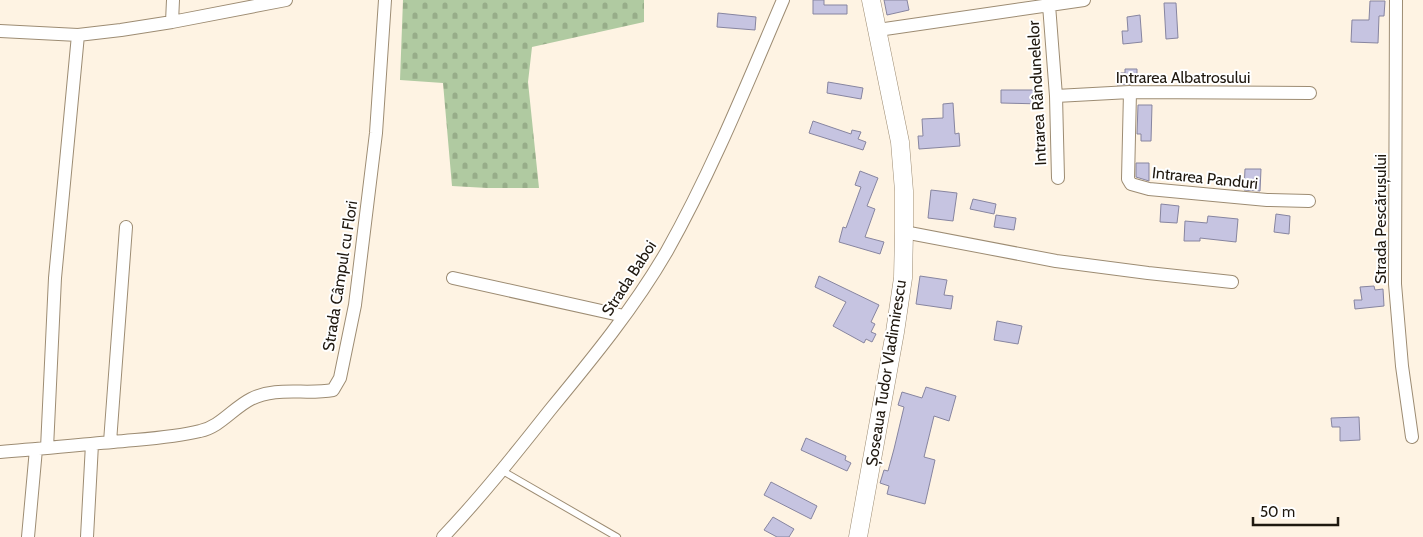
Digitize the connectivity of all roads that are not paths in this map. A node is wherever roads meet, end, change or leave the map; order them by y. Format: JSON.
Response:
{"nodes":[{"id":1,"x":173,"y":0,"type":"edge"},
{"id":2,"x":286,"y":0,"type":"edge"},
{"id":3,"x":385,"y":0,"type":"edge"},
{"id":4,"x":783,"y":0,"type":"edge"},
{"id":5,"x":871,"y":0,"type":"edge"},
{"id":6,"x":1084,"y":0,"type":"edge"},
{"id":7,"x":1396,"y":0,"type":"edge"},
{"id":8,"x":1049,"y":5,"type":"junction"},
{"id":9,"x":172,"y":22,"type":"junction"},
{"id":10,"x":878,"y":30,"type":"junction"},
{"id":11,"x":0,"y":31,"type":"edge"},
{"id":12,"x":78,"y":35,"type":"junction"},
{"id":13,"x":1130,"y":92,"type":"junction"},
{"id":14,"x":1310,"y":93,"type":"dead end"},
{"id":15,"x":1056,"y":96,"type":"junction"},
{"id":16,"x":1058,"y":178,"type":"dead end"},
{"id":17,"x":1309,"y":201,"type":"dead end"},
{"id":18,"x":126,"y":227,"type":"dead end"},
{"id":19,"x":904,"y":232,"type":"junction"},
{"id":20,"x":453,"y":278,"type":"dead end"},
{"id":21,"x":1232,"y":282,"type":"dead end"},
{"id":22,"x":624,"y":316,"type":"junction"},
{"id":23,"x":1412,"y":437,"type":"dead end"},
{"id":24,"x":110,"y":442,"type":"junction"},
{"id":25,"x":92,"y":444,"type":"junction"},
{"id":26,"x":42,"y":449,"type":"junction"},
{"id":27,"x":0,"y":452,"type":"edge"},
{"id":28,"x":501,"y":470,"type":"junction"},
{"id":29,"x":28,"y":537,"type":"edge"},
{"id":30,"x":87,"y":537,"type":"edge"},
{"id":31,"x":443,"y":537,"type":"edge"},
{"id":32,"x":617,"y":537,"type":"edge"},
{"id":33,"x":858,"y":537,"type":"edge"}],
"edges":[{"from":1,"to":9,"type":"street"},
{"from":2,"to":9,"type":"street"},
{"from":3,"to":24,"type":"street","name":"Strada Câmpul cu Flori"},
{"from":4,"to":22,"type":"street","name":"Strada Baboi"},
{"from":5,"to":10,"type":"main road","name":"Șoseaua Tudor Vladimirescu"},
{"from":6,"to":8,"type":"street"},
{"from":7,"to":23,"type":"street","name":"Strada Pescărușului"},
{"from":8,"to":10,"type":"street"},
{"from":8,"to":15,"type":"street","name":"Intrarea Rândunelelor"},
{"from":9,"to":12,"type":"street"},
{"from":10,"to":19,"type":"main road","name":"Șoseaua Tudor Vladimirescu"},
{"from":11,"to":12,"type":"street"},
{"from":12,"to":26,"type":"street"},
{"from":13,"to":14,"type":"street","name":"Intrarea Albatrosului"},
{"from":13,"to":15,"type":"street","name":"Intrarea Albatrosului"},
{"from":13,"to":17,"type":"street","name":"Intrarea Panduri"},
{"from":15,"to":16,"type":"street","name":"Intrarea Rândunelelor"},
{"from":18,"to":24,"type":"street"},
{"from":19,"to":21,"type":"street"},
{"from":19,"to":33,"type":"main road","name":"Șoseaua Tudor Vladimirescu"},
{"from":20,"to":22,"type":"street"},
{"from":22,"to":28,"type":"street","name":"Strada Baboi"},
{"from":24,"to":25,"type":"street","name":"Strada Câmpul cu Flori"},
{"from":25,"to":26,"type":"street","name":"Strada Câmpul cu Flori"},
{"from":25,"to":30,"type":"street"},
{"from":26,"to":27,"type":"street","name":"Strada Câmpul cu Flori"},
{"from":26,"to":29,"type":"street"},
{"from":28,"to":31,"type":"street","name":"Strada Baboi"},
{"from":28,"to":32,"type":"lane"}]}
